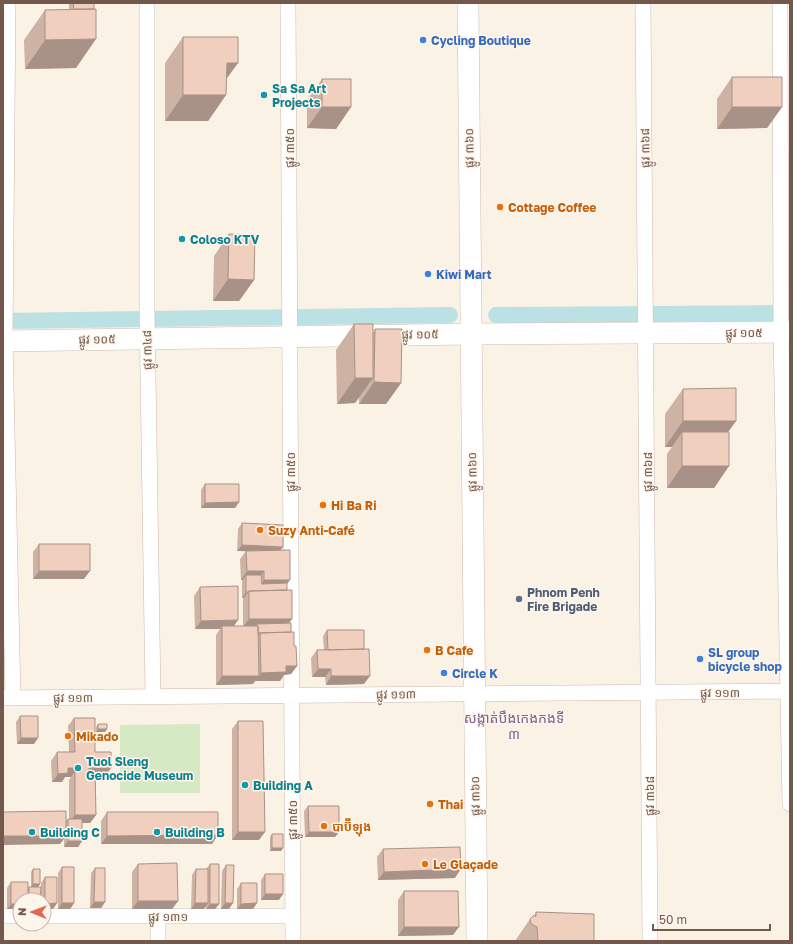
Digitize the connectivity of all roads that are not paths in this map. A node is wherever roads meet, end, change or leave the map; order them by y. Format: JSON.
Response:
{"nodes":[{"id":1,"x":8,"y":3,"type":"edge"},
{"id":2,"x":147,"y":3,"type":"edge"},
{"id":3,"x":288,"y":3,"type":"edge"},
{"id":4,"x":468,"y":3,"type":"edge"},
{"id":5,"x":643,"y":3,"type":"edge"},
{"id":6,"x":780,"y":3,"type":"edge"},
{"id":7,"x":471,"y":321,"type":"junction"},
{"id":8,"x":646,"y":327,"type":"junction"},
{"id":9,"x":784,"y":328,"type":"edge"},
{"id":10,"x":289,"y":331,"type":"junction"},
{"id":11,"x":147,"y":334,"type":"junction"},
{"id":12,"x":4,"y":337,"type":"edge"},
{"id":13,"x":789,"y":691,"type":"edge"},
{"id":14,"x":648,"y":692,"type":"junction"},
{"id":15,"x":474,"y":694,"type":"junction"},
{"id":16,"x":292,"y":695,"type":"junction"},
{"id":17,"x":153,"y":696,"type":"junction"},
{"id":18,"x":8,"y":698,"type":"edge"},
{"id":19,"x":790,"y":804,"type":"edge"},
{"id":20,"x":52,"y":916,"type":"edge"},
{"id":21,"x":158,"y":916,"type":"junction"},
{"id":22,"x":293,"y":916,"type":"junction"},
{"id":23,"x":158,"y":941,"type":"edge"},
{"id":24,"x":293,"y":941,"type":"edge"},
{"id":25,"x":477,"y":941,"type":"edge"},
{"id":26,"x":650,"y":941,"type":"edge"}],
"edges":[{"from":1,"to":12,"type":"street"},
{"from":2,"to":11,"type":"street","name":"ផ្លូវ ៣៤៨"},
{"from":3,"to":10,"type":"street","name":"ផ្លូវ ៣៥០"},
{"from":4,"to":7,"type":"street","name":"ផ្លូវ ៣៦០"},
{"from":5,"to":8,"type":"street","name":"ផ្លូវ ៣៦៨"},
{"from":6,"to":9,"type":"street"},
{"from":7,"to":8,"type":"street","name":"ផ្លូវ ១០៥"},
{"from":7,"to":10,"type":"street","name":"ផ្លូវ ១០៥"},
{"from":7,"to":15,"type":"street","name":"ផ្លូវ ៣៦០"},
{"from":8,"to":9,"type":"street","name":"ផ្លូវ ១០៥"},
{"from":8,"to":14,"type":"street","name":"ផ្លូវ ៣៦៨"},
{"from":9,"to":13,"type":"street"},
{"from":10,"to":11,"type":"street","name":"ផ្លូវ ១០៥"},
{"from":10,"to":16,"type":"street","name":"ផ្លូវ ៣៥០"},
{"from":11,"to":12,"type":"street","name":"ផ្លូវ ១០៥"},
{"from":11,"to":17,"type":"street","name":"ផ្លូវ ៣៤៨"},
{"from":12,"to":18,"type":"street"},
{"from":13,"to":14,"type":"street","name":"ផ្លូវ ១១៣"},
{"from":13,"to":19,"type":"street"},
{"from":14,"to":15,"type":"street","name":"ផ្លូវ ១១៣"},
{"from":14,"to":26,"type":"street","name":"ផ្លូវ ៣៦៨"},
{"from":15,"to":16,"type":"street","name":"ផ្លូវ ១១៣"},
{"from":15,"to":25,"type":"street","name":"ផ្លូវ ៣៦០"},
{"from":16,"to":17,"type":"street","name":"ផ្លូវ ១១៣"},
{"from":16,"to":22,"type":"street","name":"ផ្លូវ ៣៥០"},
{"from":17,"to":18,"type":"street","name":"ផ្លូវ ១១៣"},
{"from":20,"to":21,"type":"street","name":"ផ្លូវ ១៣១"},
{"from":21,"to":22,"type":"street","name":"ផ្លូវ ១៣១"},
{"from":21,"to":23,"type":"street"},
{"from":22,"to":24,"type":"street","name":"ផ្លូវ ៣៥០"}]}
